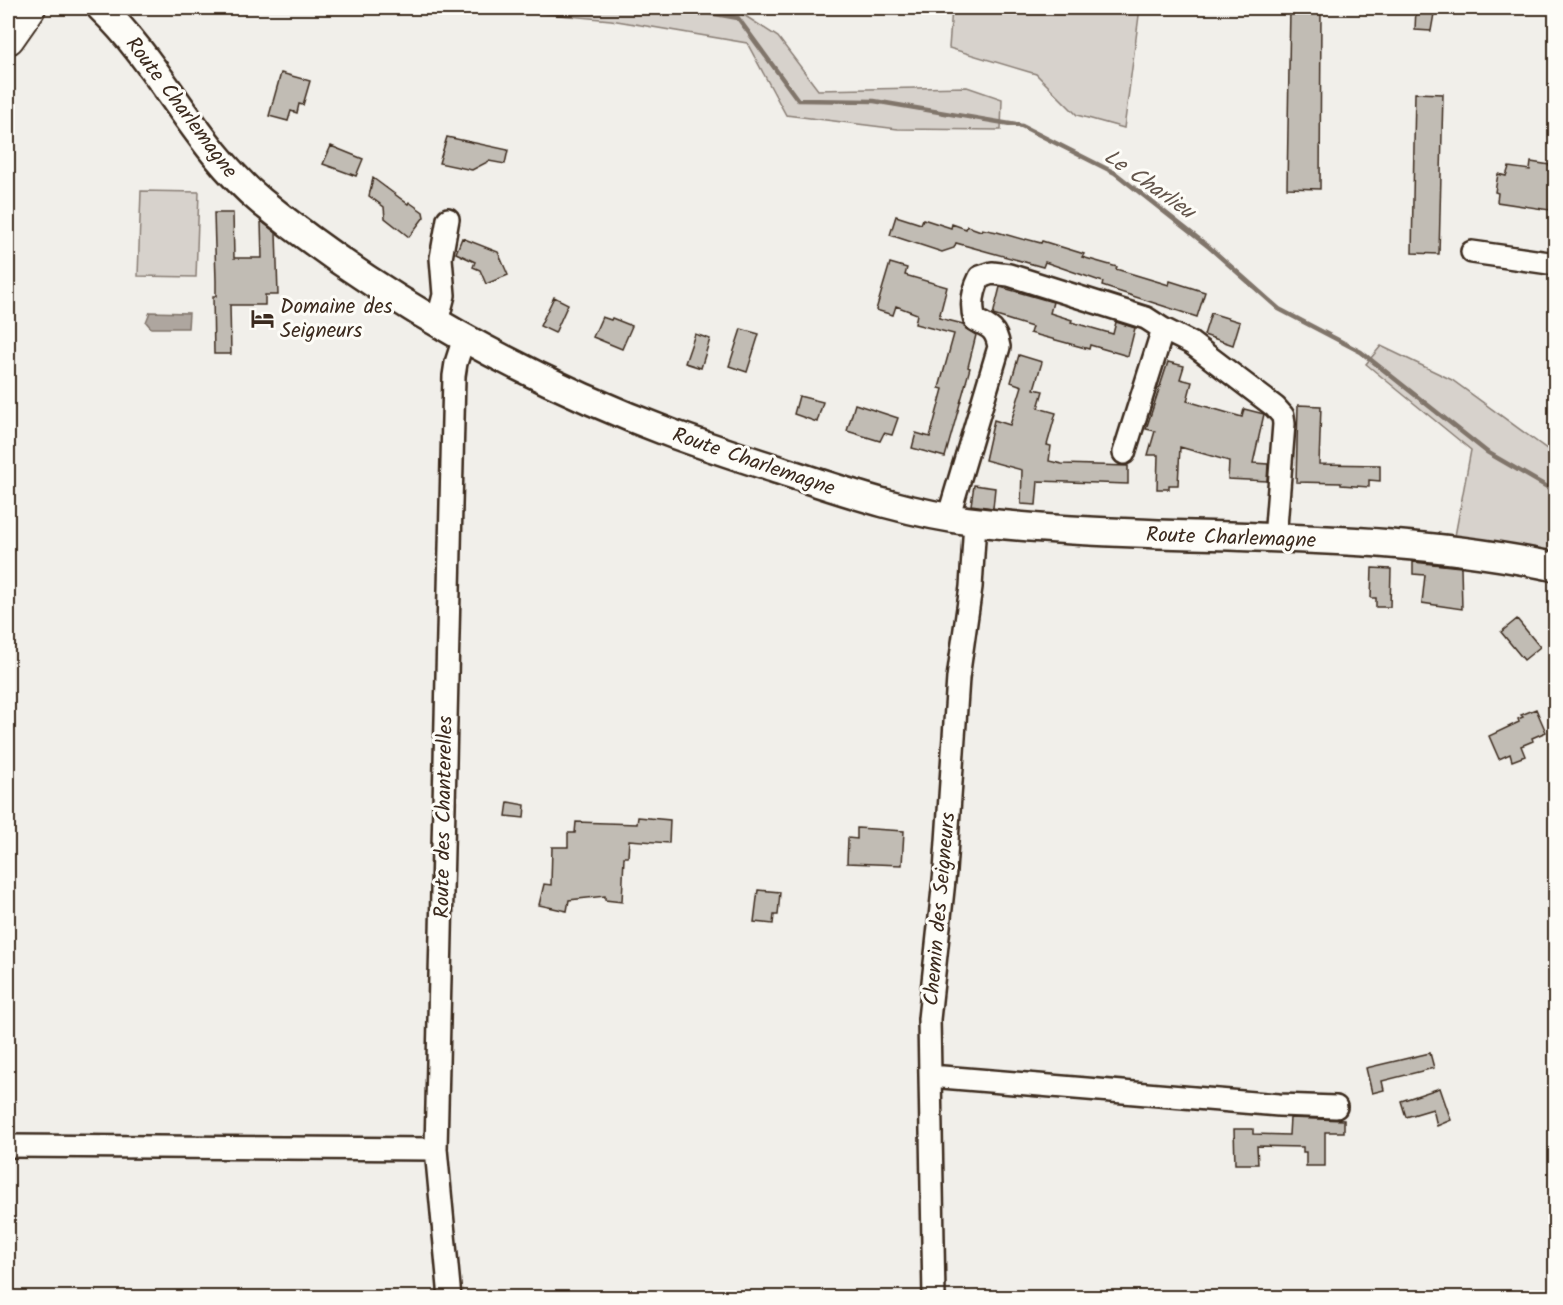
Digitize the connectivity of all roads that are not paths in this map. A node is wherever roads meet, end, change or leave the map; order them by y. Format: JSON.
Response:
{"nodes":[{"id":1,"x":29,"y":8,"type":"edge"},
{"id":2,"x":104,"y":8,"type":"edge"},
{"id":3,"x":8,"y":38,"type":"edge"},
{"id":4,"x":448,"y":219,"type":"dead end"},
{"id":5,"x":1472,"y":252,"type":"dead end"},
{"id":6,"x":1556,"y":264,"type":"edge"},
{"id":7,"x":436,"y":322,"type":"junction"},
{"id":8,"x":1163,"y":329,"type":"junction"},
{"id":9,"x":464,"y":338,"type":"junction"},
{"id":10,"x":1124,"y":453,"type":"dead end"},
{"id":11,"x":948,"y":518,"type":"junction"},
{"id":12,"x":975,"y":522,"type":"junction"},
{"id":13,"x":1275,"y":539,"type":"junction"},
{"id":14,"x":1556,"y":567,"type":"edge"},
{"id":15,"x":930,"y":1076,"type":"junction"},
{"id":16,"x":1336,"y":1107,"type":"dead end"},
{"id":17,"x":8,"y":1146,"type":"edge"},
{"id":18,"x":436,"y":1149,"type":"junction"},
{"id":19,"x":450,"y":1298,"type":"edge"},
{"id":20,"x":934,"y":1298,"type":"edge"}],
"edges":[{"from":1,"to":3,"type":"highway"},
{"from":2,"to":7,"type":"main road","name":"Route Charlemagne"},
{"from":4,"to":7,"type":"street"},
{"from":5,"to":6,"type":"street"},
{"from":7,"to":9,"type":"main road","name":"Route Charlemagne"},
{"from":8,"to":10,"type":"street"},
{"from":8,"to":11,"type":"street"},
{"from":8,"to":13,"type":"street"},
{"from":9,"to":11,"type":"main road","name":"Route Charlemagne"},
{"from":9,"to":18,"type":"street","name":"Route des Chanterelles"},
{"from":11,"to":12,"type":"main road","name":"Route Charlemagne"},
{"from":12,"to":13,"type":"main road","name":"Route Charlemagne"},
{"from":12,"to":15,"type":"street","name":"Chemin des Seigneurs"},
{"from":13,"to":14,"type":"main road","name":"Route Charlemagne"},
{"from":15,"to":16,"type":"street"},
{"from":15,"to":20,"type":"street","name":"Chemin des Seigneurs"},
{"from":17,"to":18,"type":"street"},
{"from":18,"to":19,"type":"street","name":"Route des Chanterelles"}]}
